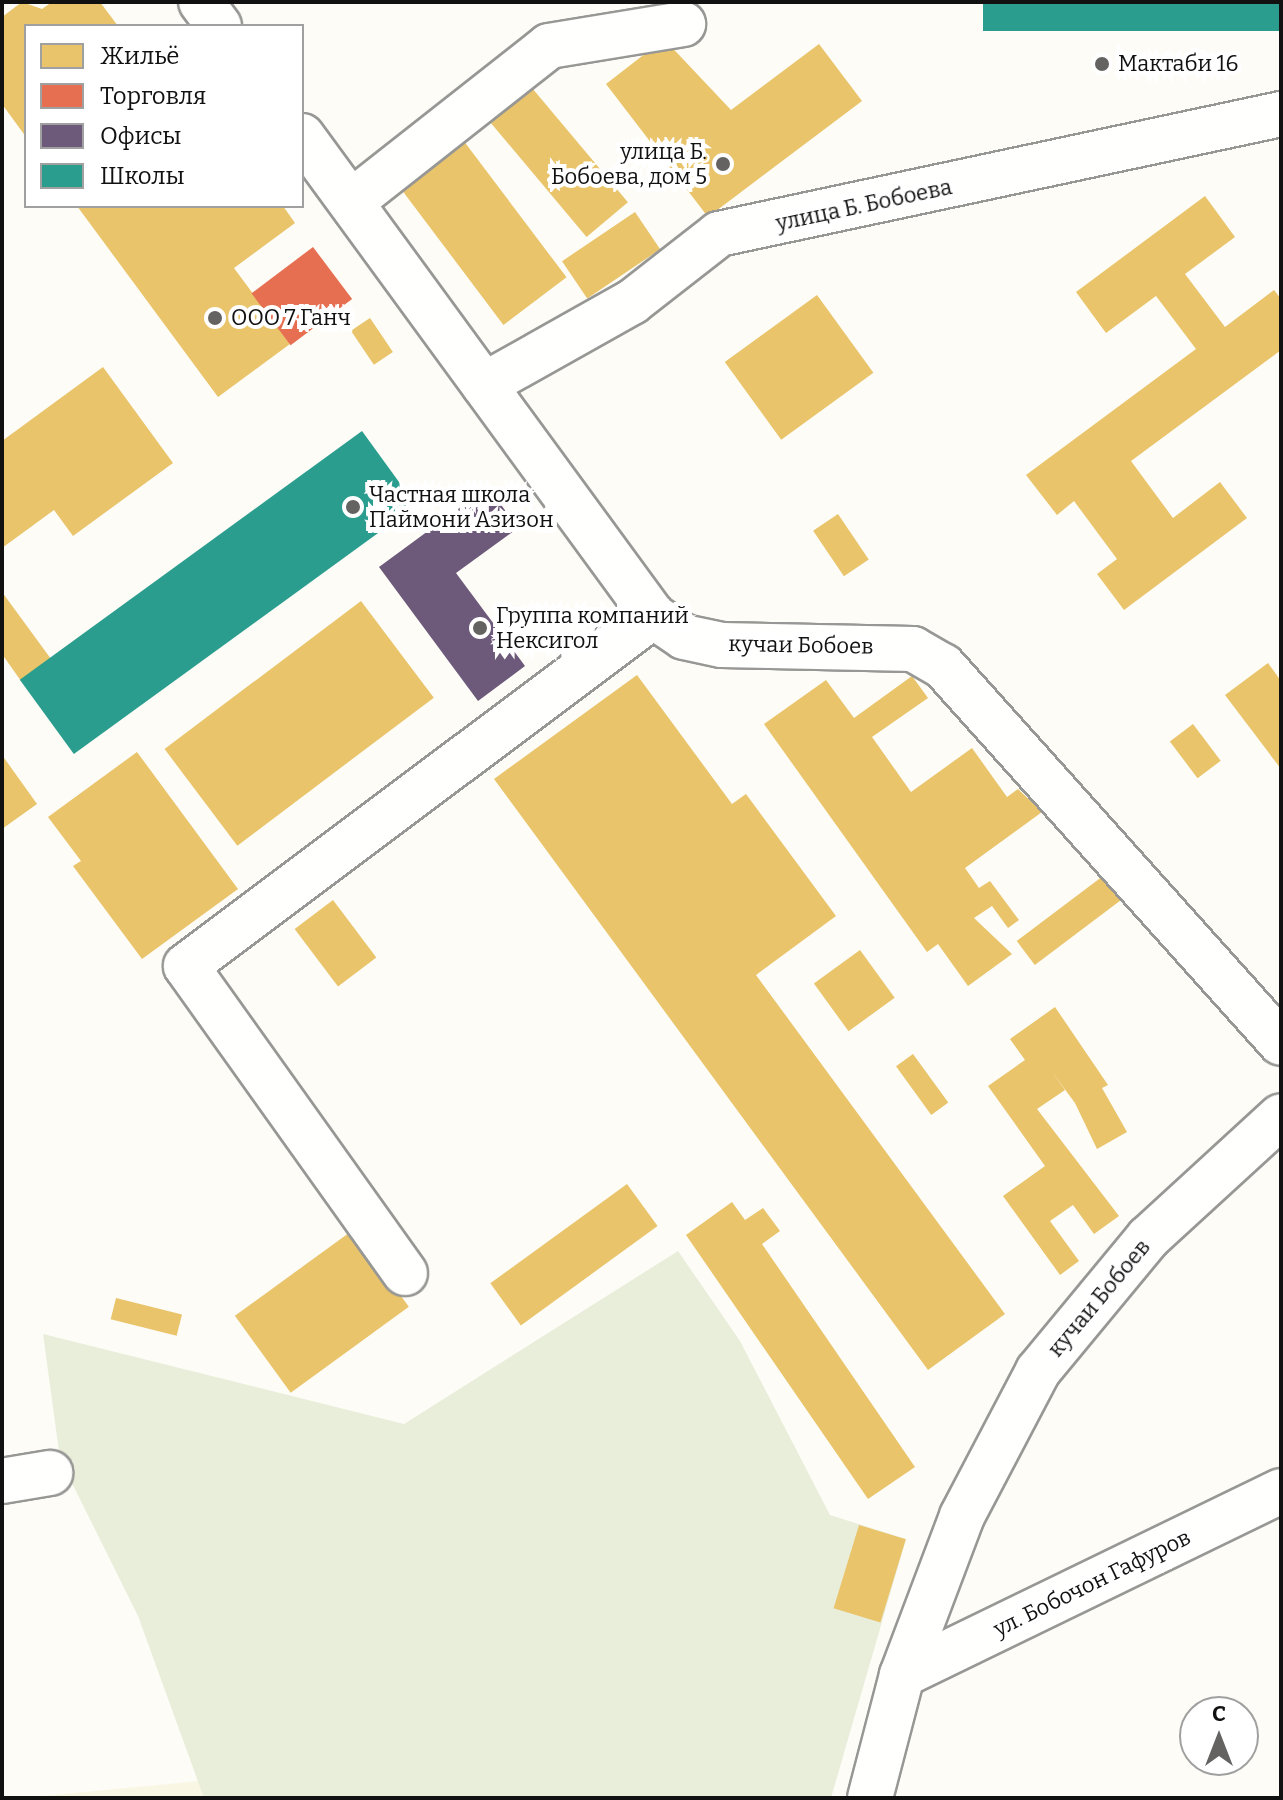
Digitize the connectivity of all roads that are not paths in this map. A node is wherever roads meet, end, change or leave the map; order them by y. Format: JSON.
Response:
{"nodes":[{"id":1,"x":201,"y":2,"type":"edge"},
{"id":2,"x":218,"y":24,"type":"edge"},
{"id":3,"x":683,"y":24,"type":"dead end"},
{"id":4,"x":1281,"y":114,"type":"edge"},
{"id":5,"x":304,"y":139,"type":"edge"},
{"id":6,"x":351,"y":202,"type":"junction"},
{"id":7,"x":484,"y":385,"type":"junction"},
{"id":8,"x":653,"y":616,"type":"junction"},
{"id":9,"x":1281,"y":1043,"type":"edge"},
{"id":10,"x":1281,"y":1116,"type":"edge"},
{"id":11,"x":405,"y":1273,"type":"dead end"},
{"id":12,"x":50,"y":1473,"type":"dead end"},
{"id":13,"x":2,"y":1481,"type":"edge"},
{"id":14,"x":1281,"y":1491,"type":"edge"},
{"id":15,"x":902,"y":1675,"type":"junction"},
{"id":16,"x":870,"y":1798,"type":"edge"}],
"edges":[{"from":1,"to":2,"type":"street"},
{"from":3,"to":6,"type":"street"},
{"from":4,"to":7,"type":"street","name":"улица Б. Бобоева"},
{"from":5,"to":6,"type":"street","name":"кучаи Бобоев"},
{"from":6,"to":7,"type":"street","name":"кучаи Бобоев"},
{"from":7,"to":8,"type":"street","name":"кучаи Бобоев"},
{"from":8,"to":9,"type":"street","name":"кучаи Бобоев"},
{"from":8,"to":11,"type":"street"},
{"from":10,"to":15,"type":"street","name":"кучаи Бобоев"},
{"from":12,"to":13,"type":"street"},
{"from":14,"to":15,"type":"street","name":"ул. Бобочон Гафуров"},
{"from":15,"to":16,"type":"street","name":"кучаи Бобоев"}]}
